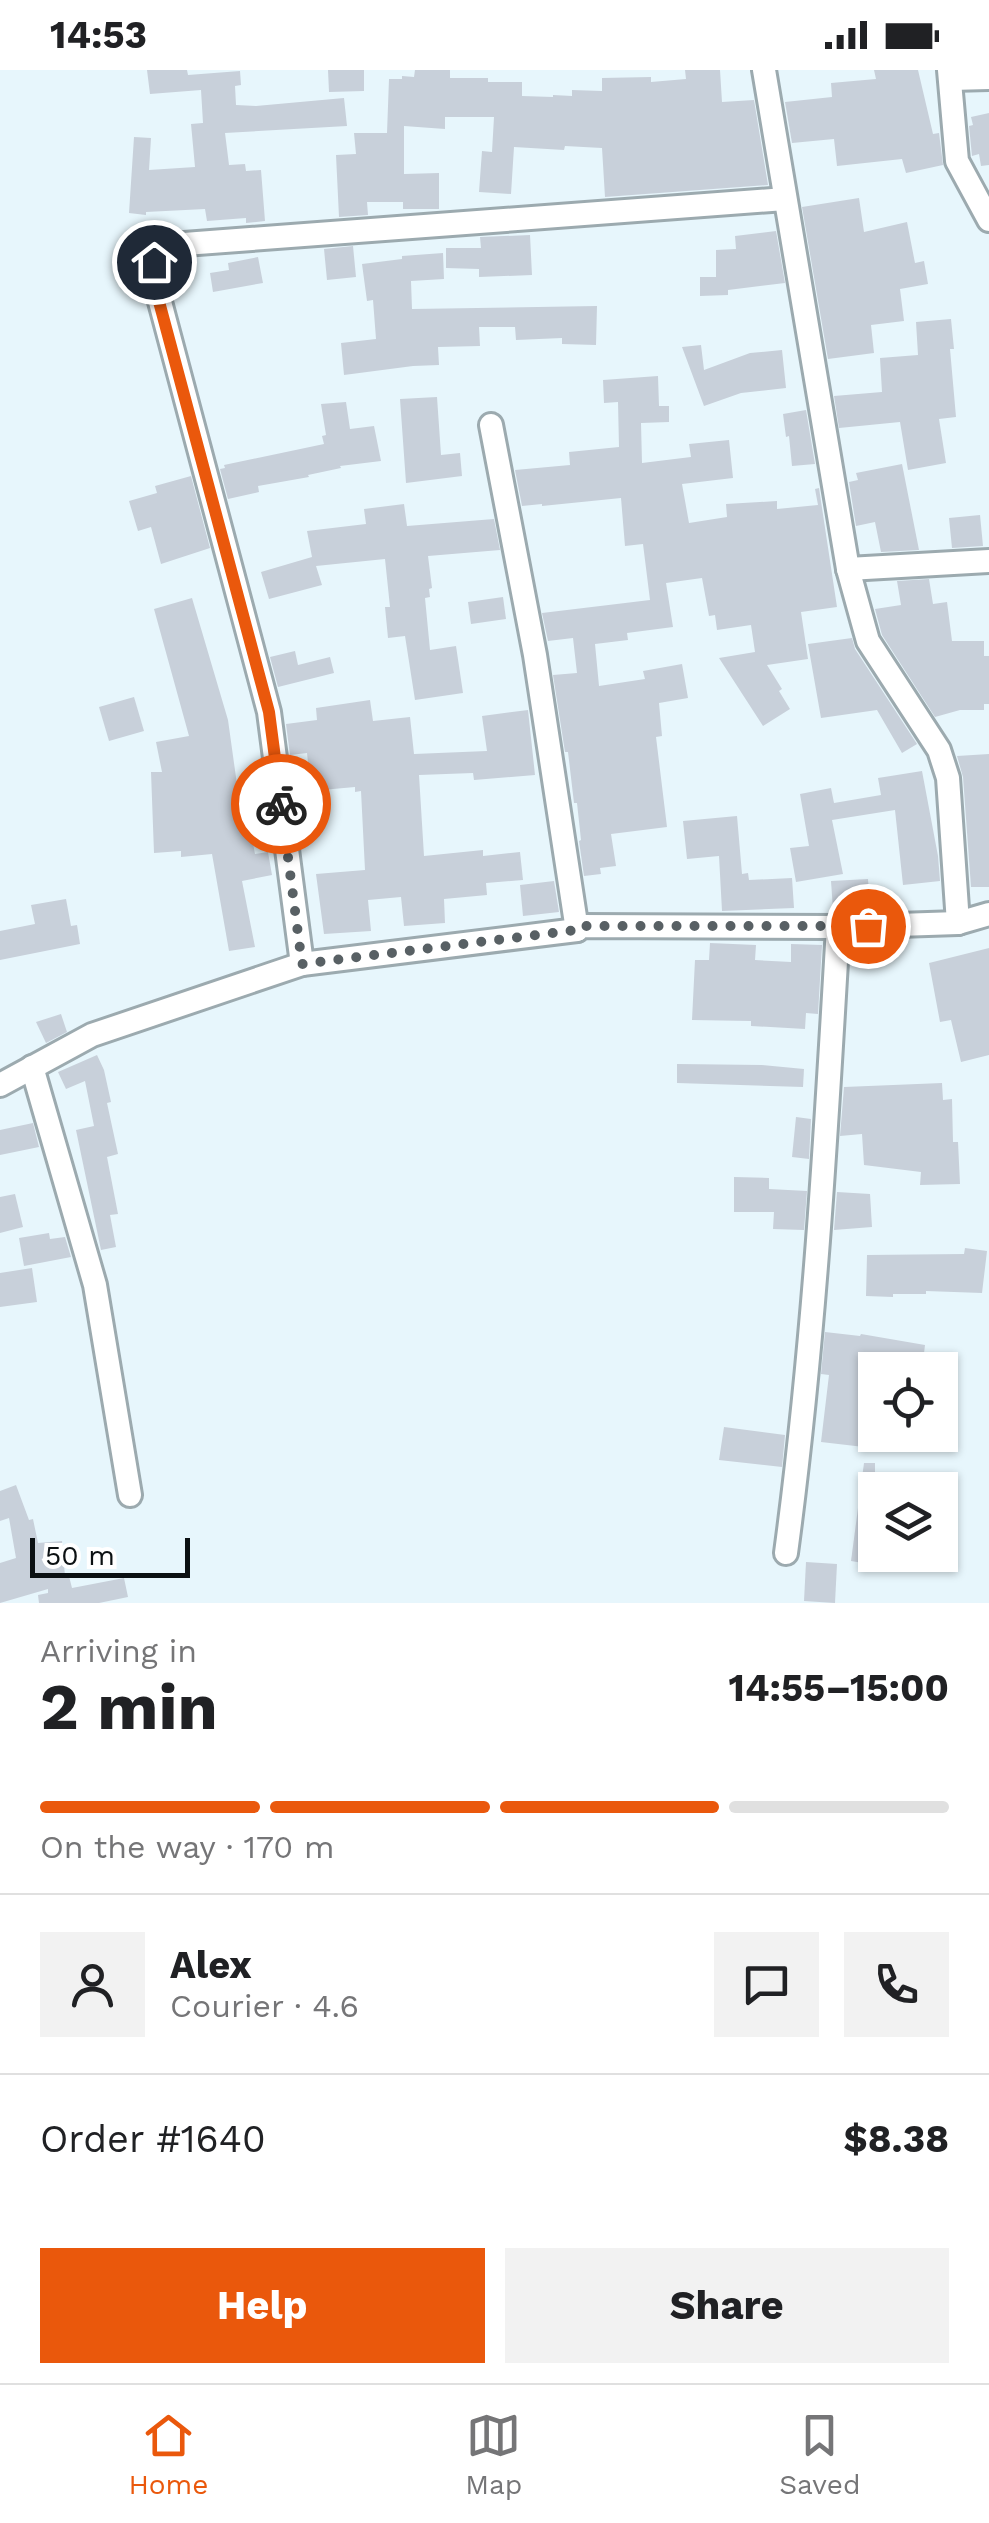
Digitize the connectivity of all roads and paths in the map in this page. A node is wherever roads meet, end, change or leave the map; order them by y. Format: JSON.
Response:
{"nodes":[{"id":1,"x":764,"y":70,"type":"edge"},
{"id":2,"x":950,"y":75,"type":"edge"},
{"id":3,"x":989,"y":78,"type":"edge"},
{"id":4,"x":785,"y":199,"type":"junction"},
{"id":5,"x":989,"y":220,"type":"edge"},
{"id":6,"x":492,"y":426,"type":"dead end"},
{"id":7,"x":989,"y":561,"type":"edge"},
{"id":8,"x":848,"y":569,"type":"junction"},
{"id":9,"x":989,"y":914,"type":"edge"},
{"id":10,"x":958,"y":924,"type":"junction"},
{"id":11,"x":838,"y":928,"type":"junction"},
{"id":12,"x":577,"y":930,"type":"junction"},
{"id":13,"x":302,"y":964,"type":"junction"},
{"id":14,"x":32,"y":1067,"type":"junction"},
{"id":15,"x":0,"y":1084,"type":"edge"},
{"id":16,"x":130,"y":1494,"type":"dead end"},
{"id":17,"x":786,"y":1553,"type":"dead end"}],
"edges":[{"from":1,"to":4,"type":"street"},
{"from":2,"to":3,"type":"street"},
{"from":2,"to":5,"type":"street"},
{"from":4,"to":8,"type":"street"},
{"from":4,"to":13,"type":"street"},
{"from":6,"to":12,"type":"street"},
{"from":7,"to":8,"type":"street"},
{"from":8,"to":10,"type":"street"},
{"from":9,"to":10,"type":"street"},
{"from":10,"to":11,"type":"street"},
{"from":11,"to":12,"type":"street"},
{"from":11,"to":17,"type":"street"},
{"from":12,"to":13,"type":"street"},
{"from":13,"to":14,"type":"street"},
{"from":14,"to":15,"type":"street"},
{"from":14,"to":16,"type":"street"}]}
